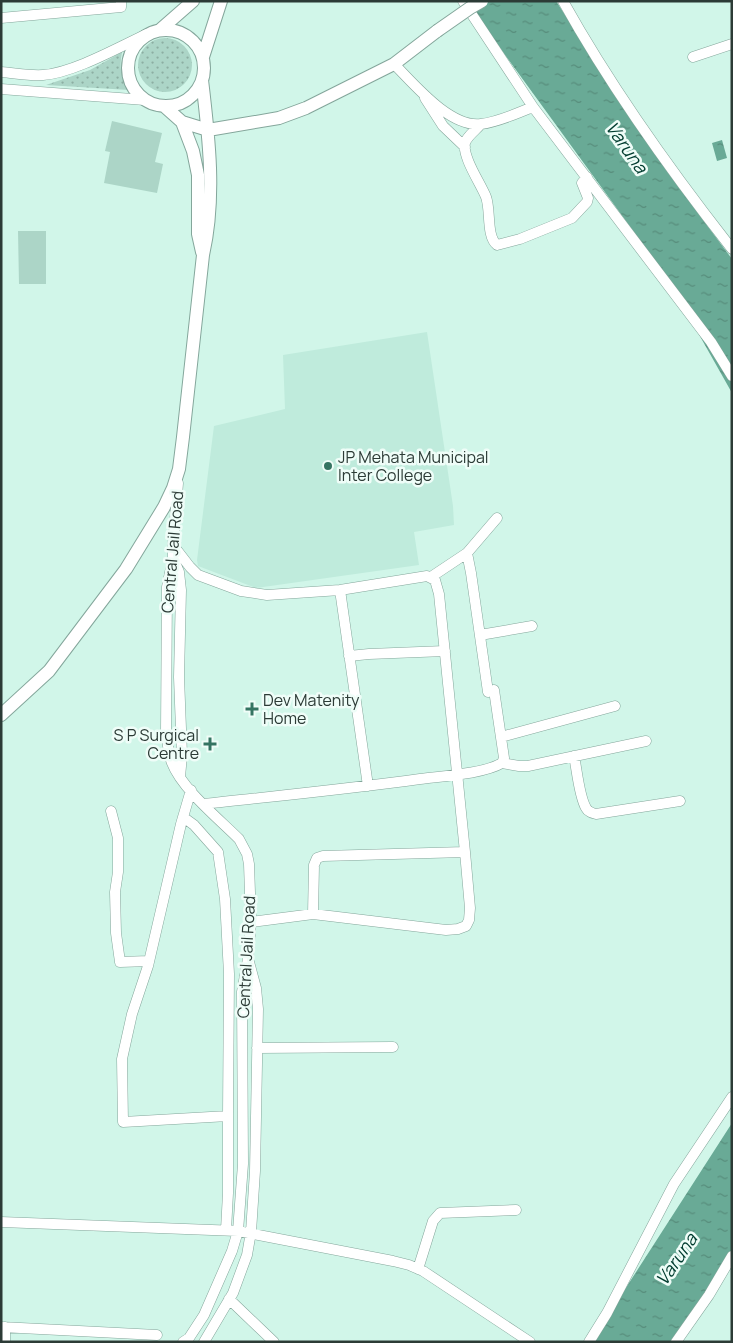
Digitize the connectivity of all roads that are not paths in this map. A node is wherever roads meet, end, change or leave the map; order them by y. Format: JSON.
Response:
{"nodes":[{"id":1,"x":121,"y":1,"type":"edge"},
{"id":2,"x":193,"y":1,"type":"edge"},
{"id":3,"x":221,"y":1,"type":"edge"},
{"id":4,"x":463,"y":1,"type":"edge"},
{"id":5,"x":482,"y":1,"type":"edge"},
{"id":6,"x":563,"y":1,"type":"edge"},
{"id":7,"x":1,"y":18,"type":"edge"},
{"id":8,"x":161,"y":29,"type":"junction"},
{"id":9,"x":147,"y":34,"type":"junction"},
{"id":10,"x":732,"y":44,"type":"edge"},
{"id":11,"x":202,"y":57,"type":"junction"},
{"id":12,"x":693,"y":57,"type":"dead end"},
{"id":13,"x":394,"y":64,"type":"junction"},
{"id":14,"x":1,"y":72,"type":"edge"},
{"id":15,"x":202,"y":80,"type":"junction"},
{"id":16,"x":1,"y":89,"type":"edge"},
{"id":17,"x":420,"y":90,"type":"junction"},
{"id":18,"x":145,"y":100,"type":"junction"},
{"id":19,"x":164,"y":106,"type":"junction"},
{"id":20,"x":533,"y":107,"type":"junction"},
{"id":21,"x":182,"y":122,"type":"junction"},
{"id":22,"x":480,"y":125,"type":"junction"},
{"id":23,"x":208,"y":130,"type":"junction"},
{"id":24,"x":465,"y":147,"type":"junction"},
{"id":25,"x":587,"y":177,"type":"junction"},
{"id":26,"x":732,"y":249,"type":"edge"},
{"id":27,"x":203,"y":255,"type":"junction"},
{"id":28,"x":732,"y":376,"type":"edge"},
{"id":29,"x":179,"y":469,"type":"junction"},
{"id":30,"x":497,"y":518,"type":"dead end"},
{"id":31,"x":173,"y":545,"type":"junction"},
{"id":32,"x":466,"y":553,"type":"junction"},
{"id":33,"x":173,"y":558,"type":"junction"},
{"id":34,"x":431,"y":577,"type":"junction"},
{"id":35,"x":340,"y":590,"type":"junction"},
{"id":36,"x":532,"y":626,"type":"dead end"},
{"id":37,"x":480,"y":635,"type":"junction"},
{"id":38,"x":445,"y":651,"type":"junction"},
{"id":39,"x":349,"y":656,"type":"junction"},
{"id":40,"x":615,"y":706,"type":"dead end"},
{"id":41,"x":1,"y":715,"type":"edge"},
{"id":42,"x":501,"y":737,"type":"junction"},
{"id":43,"x":646,"y":741,"type":"dead end"},
{"id":44,"x":574,"y":756,"type":"junction"},
{"id":45,"x":502,"y":763,"type":"junction"},
{"id":46,"x":457,"y":774,"type":"junction"},
{"id":47,"x":180,"y":777,"type":"junction"},
{"id":48,"x":368,"y":786,"type":"junction"},
{"id":49,"x":191,"y":790,"type":"junction"},
{"id":50,"x":680,"y":802,"type":"dead end"},
{"id":51,"x":204,"y":804,"type":"junction"},
{"id":52,"x":111,"y":812,"type":"dead end"},
{"id":53,"x":183,"y":817,"type":"junction"},
{"id":54,"x":466,"y":852,"type":"junction"},
{"id":55,"x":313,"y":914,"type":"junction"},
{"id":56,"x":251,"y":922,"type":"junction"},
{"id":57,"x":248,"y":959,"type":"junction"},
{"id":58,"x":149,"y":961,"type":"junction"},
{"id":59,"x":393,"y":1047,"type":"dead end"},
{"id":60,"x":257,"y":1048,"type":"junction"},
{"id":61,"x":732,"y":1097,"type":"edge"},
{"id":62,"x":228,"y":1116,"type":"junction"},
{"id":63,"x":516,"y":1210,"type":"dead end"},
{"id":64,"x":1,"y":1222,"type":"edge"},
{"id":65,"x":226,"y":1230,"type":"junction"},
{"id":66,"x":238,"y":1231,"type":"junction"},
{"id":67,"x":251,"y":1232,"type":"junction"},
{"id":68,"x":732,"y":1256,"type":"edge"},
{"id":69,"x":418,"y":1269,"type":"junction"},
{"id":70,"x":230,"y":1299,"type":"junction"},
{"id":71,"x":3,"y":1327,"type":"edge"},
{"id":72,"x":157,"y":1334,"type":"dead end"},
{"id":73,"x":101,"y":1337,"type":"edge"},
{"id":74,"x":188,"y":1340,"type":"edge"},
{"id":75,"x":5,"y":1342,"type":"edge"},
{"id":76,"x":204,"y":1342,"type":"edge"},
{"id":77,"x":274,"y":1342,"type":"edge"},
{"id":78,"x":530,"y":1342,"type":"edge"},
{"id":79,"x":588,"y":1342,"type":"edge"},
{"id":80,"x":676,"y":1342,"type":"edge"}],
"edges":[{"from":1,"to":7,"type":"street"},
{"from":2,"to":8,"type":"main road"},
{"from":3,"to":11,"type":"main road"},
{"from":4,"to":20,"type":"street"},
{"from":5,"to":13,"type":"main road","bridge":true},
{"from":6,"to":26,"type":"street"},
{"from":8,"to":9,"type":"main road"},
{"from":8,"to":11,"type":"main road"},
{"from":9,"to":14,"type":"street"},
{"from":9,"to":18,"type":"main road"},
{"from":10,"to":12,"type":"street"},
{"from":11,"to":15,"type":"main road"},
{"from":13,"to":17,"type":"street"},
{"from":13,"to":23,"type":"main road"},
{"from":15,"to":19,"type":"main road"},
{"from":15,"to":23,"type":"main road","name":"Central Jail Road"},
{"from":16,"to":18,"type":"street"},
{"from":17,"to":22,"type":"street"},
{"from":17,"to":24,"type":"street"},
{"from":18,"to":19,"type":"main road"},
{"from":19,"to":21,"type":"main road"},
{"from":20,"to":22,"type":"street"},
{"from":20,"to":25,"type":"street"},
{"from":21,"to":23,"type":"main road"},
{"from":21,"to":27,"type":"main road"},
{"from":22,"to":24,"type":"street"},
{"from":23,"to":27,"type":"main road","name":"Central Jail Road"},
{"from":24,"to":25,"type":"street"},
{"from":25,"to":28,"type":"street"},
{"from":27,"to":29,"type":"main road","name":"Central Jail Road"},
{"from":29,"to":31,"type":"street","name":"Central Jail Road"},
{"from":29,"to":41,"type":"main road","name":"Central Jail Road"},
{"from":30,"to":32,"type":"street"},
{"from":31,"to":33,"type":"street","name":"Central Jail Road"},
{"from":31,"to":35,"type":"street"},
{"from":32,"to":34,"type":"street"},
{"from":32,"to":37,"type":"street"},
{"from":33,"to":47,"type":"street"},
{"from":33,"to":47,"type":"street","name":"Central Jail Road"},
{"from":34,"to":35,"type":"street"},
{"from":34,"to":38,"type":"street"},
{"from":35,"to":39,"type":"street"},
{"from":36,"to":37,"type":"street"},
{"from":37,"to":42,"type":"street"},
{"from":38,"to":39,"type":"street"},
{"from":38,"to":46,"type":"street"},
{"from":39,"to":48,"type":"street"},
{"from":40,"to":42,"type":"street"},
{"from":42,"to":45,"type":"street"},
{"from":43,"to":44,"type":"street"},
{"from":44,"to":45,"type":"street"},
{"from":44,"to":50,"type":"street"},
{"from":45,"to":46,"type":"street"},
{"from":46,"to":48,"type":"street"},
{"from":46,"to":54,"type":"street"},
{"from":47,"to":49,"type":"street","name":"Central Jail Road"},
{"from":48,"to":51,"type":"street"},
{"from":49,"to":51,"type":"street","name":"Central Jail Road"},
{"from":49,"to":53,"type":"street"},
{"from":51,"to":56,"type":"street","name":"Central Jail Road"},
{"from":52,"to":58,"type":"street"},
{"from":53,"to":58,"type":"street"},
{"from":53,"to":62,"type":"street"},
{"from":54,"to":55,"type":"street"},
{"from":54,"to":55,"type":"street"},
{"from":55,"to":56,"type":"street"},
{"from":56,"to":57,"type":"street","name":"Central Jail Road"},
{"from":57,"to":60,"type":"street"},
{"from":57,"to":66,"type":"street","name":"Central Jail Road"},
{"from":58,"to":62,"type":"street"},
{"from":59,"to":60,"type":"street"},
{"from":60,"to":67,"type":"street"},
{"from":61,"to":79,"type":"street"},
{"from":62,"to":65,"type":"street"},
{"from":63,"to":69,"type":"street"},
{"from":64,"to":65,"type":"street"},
{"from":65,"to":66,"type":"street"},
{"from":66,"to":67,"type":"street"},
{"from":66,"to":74,"type":"street","name":"Central Jail Road"},
{"from":67,"to":69,"type":"street"},
{"from":67,"to":70,"type":"street"},
{"from":68,"to":80,"type":"street"},
{"from":69,"to":78,"type":"street"},
{"from":70,"to":76,"type":"street"},
{"from":70,"to":77,"type":"street"},
{"from":71,"to":73,"type":"street"},
{"from":71,"to":75,"type":"street"},
{"from":72,"to":73,"type":"street"}]}
